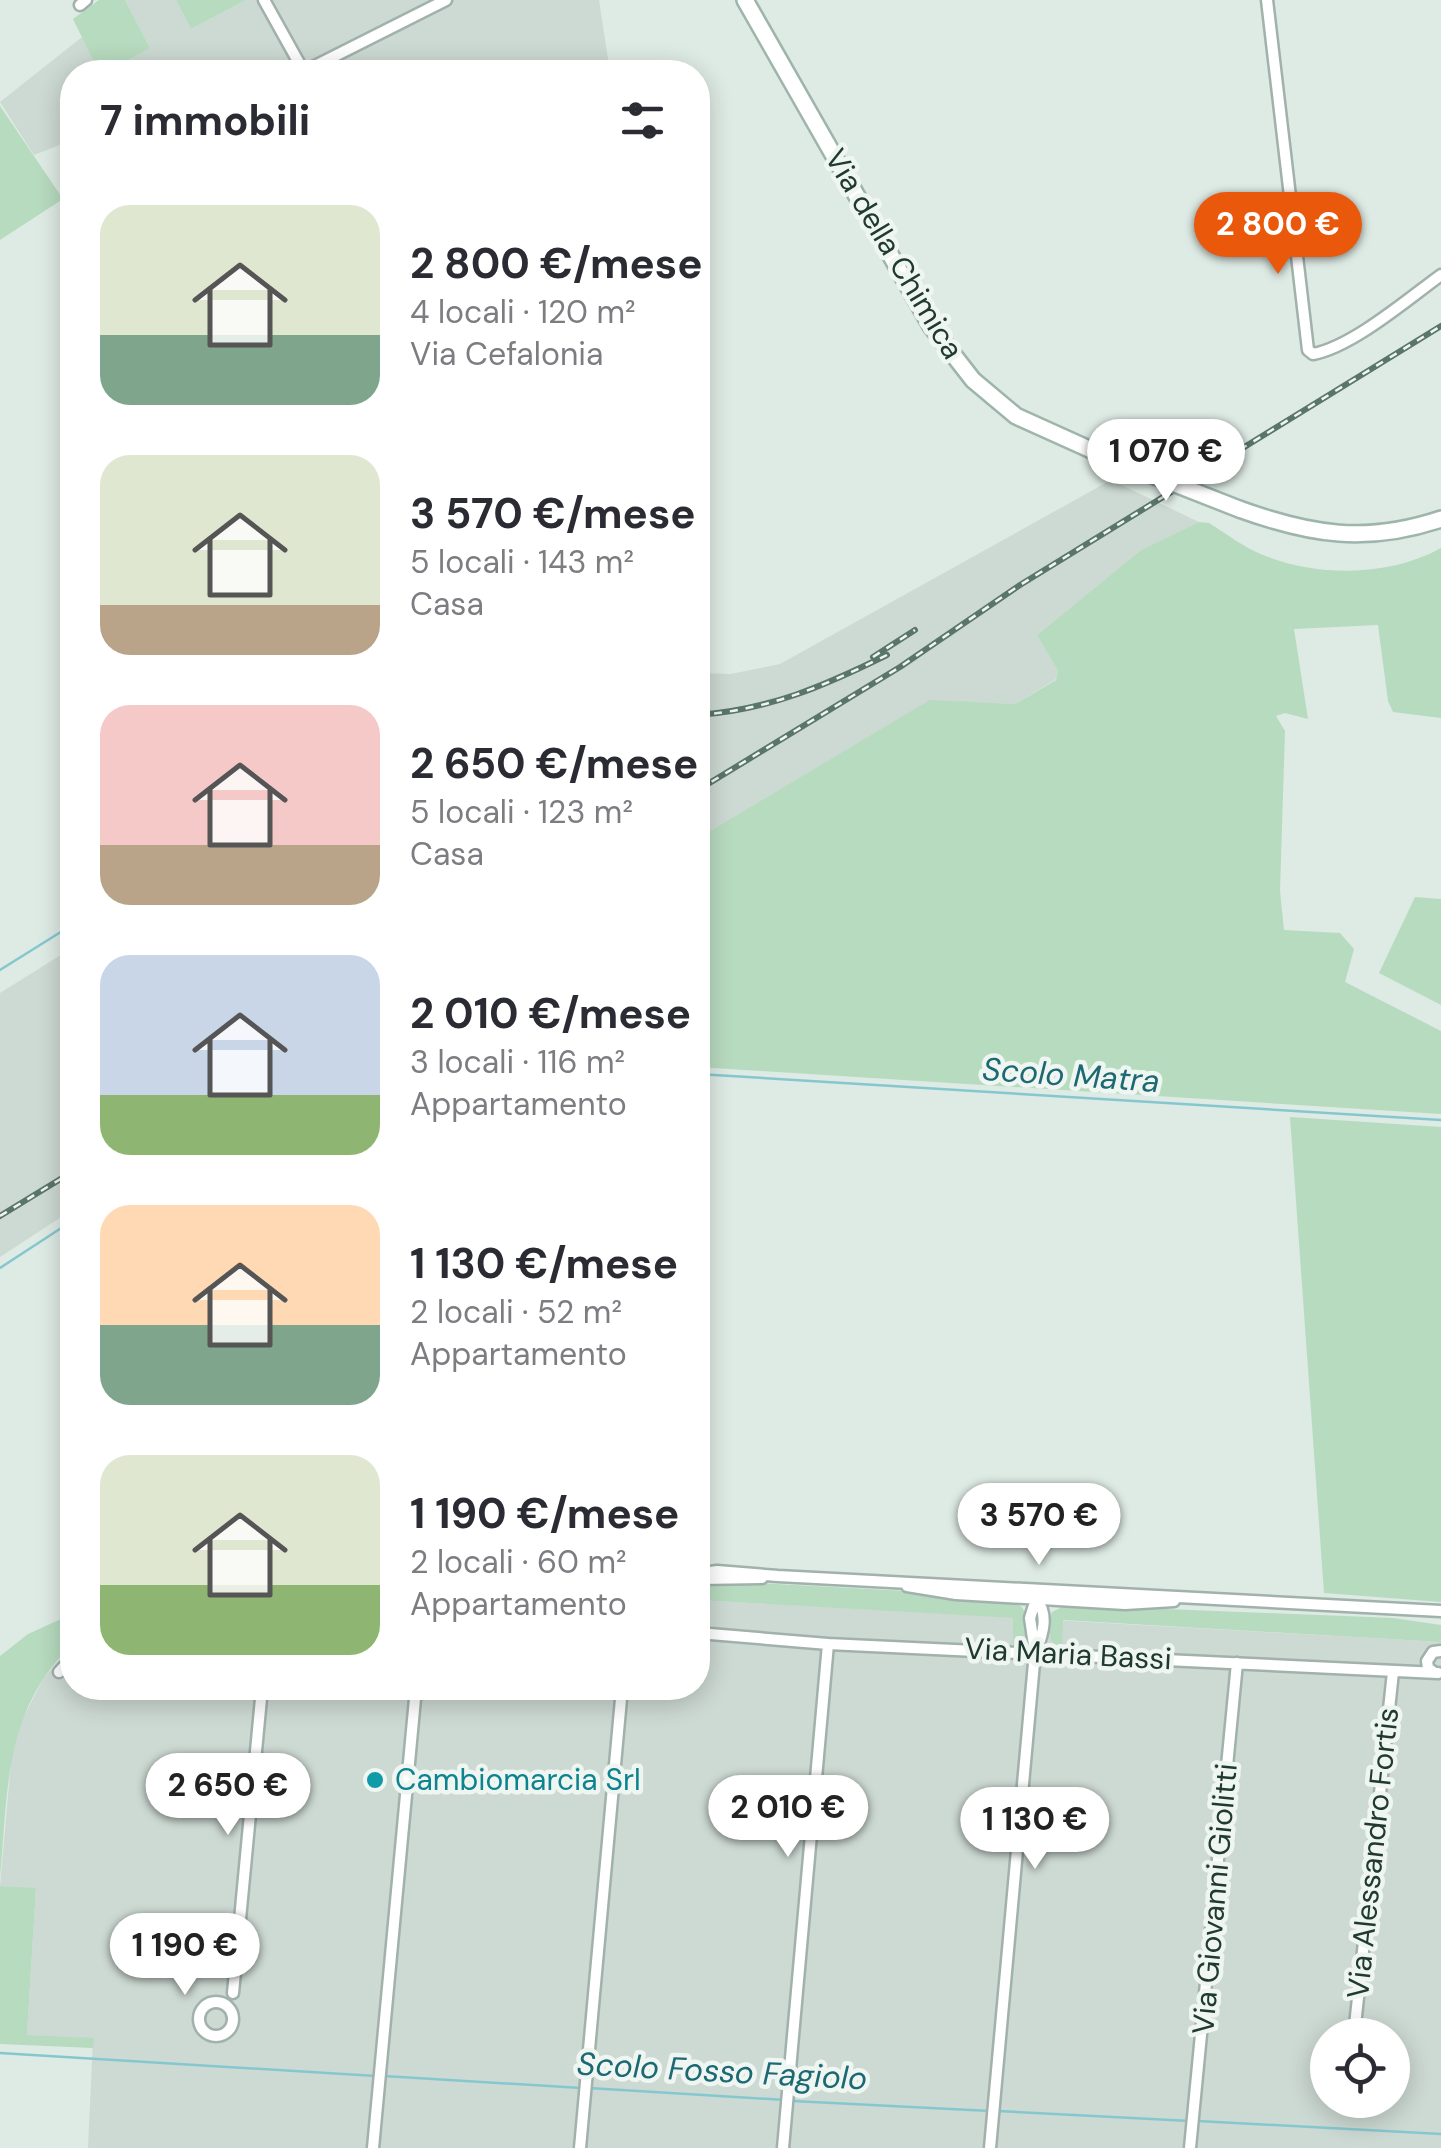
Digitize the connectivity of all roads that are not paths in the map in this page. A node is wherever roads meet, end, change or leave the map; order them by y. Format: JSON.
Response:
{"nodes":[{"id":1,"x":264,"y":0,"type":"edge"},
{"id":2,"x":446,"y":0,"type":"edge"},
{"id":3,"x":745,"y":0,"type":"edge"},
{"id":4,"x":1268,"y":0,"type":"edge"},
{"id":5,"x":297,"y":60,"type":"edge"},
{"id":6,"x":328,"y":60,"type":"edge"},
{"id":7,"x":1441,"y":275,"type":"edge"},
{"id":8,"x":1441,"y":519,"type":"edge"},
{"id":9,"x":710,"y":1571,"type":"edge"},
{"id":10,"x":778,"y":1576,"type":"junction"},
{"id":11,"x":710,"y":1577,"type":"edge"},
{"id":12,"x":885,"y":1582,"type":"junction"},
{"id":13,"x":953,"y":1584,"type":"junction"},
{"id":14,"x":1122,"y":1593,"type":"junction"},
{"id":15,"x":1018,"y":1598,"type":"junction"},
{"id":16,"x":1036,"y":1599,"type":"junction"},
{"id":17,"x":1058,"y":1600,"type":"junction"},
{"id":18,"x":1190,"y":1600,"type":"junction"},
{"id":19,"x":1441,"y":1611,"type":"edge"},
{"id":20,"x":1030,"y":1618,"type":"junction"},
{"id":21,"x":1044,"y":1619,"type":"junction"},
{"id":22,"x":710,"y":1634,"type":"edge"},
{"id":23,"x":828,"y":1644,"type":"junction"},
{"id":24,"x":1035,"y":1652,"type":"junction"},
{"id":25,"x":1441,"y":1652,"type":"edge"},
{"id":26,"x":1237,"y":1663,"type":"junction"},
{"id":27,"x":1393,"y":1672,"type":"junction"},
{"id":28,"x":1439,"y":1673,"type":"edge"},
{"id":29,"x":261,"y":1700,"type":"edge"},
{"id":30,"x":415,"y":1700,"type":"edge"},
{"id":31,"x":621,"y":1700,"type":"edge"},
{"id":32,"x":233,"y":1993,"type":"junction"},
{"id":33,"x":223,"y":2004,"type":"junction"},
{"id":34,"x":233,"y":2018,"type":"junction"},
{"id":35,"x":1356,"y":2018,"type":"edge"},
{"id":36,"x":373,"y":2148,"type":"edge"},
{"id":37,"x":580,"y":2148,"type":"edge"},
{"id":38,"x":782,"y":2148,"type":"edge"},
{"id":39,"x":990,"y":2148,"type":"edge"},
{"id":40,"x":1190,"y":2148,"type":"edge"}],
"edges":[{"from":1,"to":5,"type":"street"},
{"from":2,"to":6,"type":"street"},
{"from":3,"to":8,"type":"main road","name":"Via della Chimica","bridge":true},
{"from":4,"to":7,"type":"street"},
{"from":9,"to":10,"type":"street"},
{"from":10,"to":11,"type":"street"},
{"from":10,"to":12,"type":"street"},
{"from":12,"to":13,"type":"street"},
{"from":12,"to":15,"type":"street"},
{"from":13,"to":14,"type":"street"},
{"from":13,"to":16,"type":"street"},
{"from":14,"to":16,"type":"street"},
{"from":14,"to":18,"type":"street"},
{"from":15,"to":16,"type":"street"},
{"from":15,"to":20,"type":"street"},
{"from":16,"to":17,"type":"street"},
{"from":16,"to":20,"type":"street"},
{"from":16,"to":21,"type":"street"},
{"from":17,"to":18,"type":"street"},
{"from":17,"to":21,"type":"street"},
{"from":18,"to":19,"type":"street"},
{"from":20,"to":24,"type":"street"},
{"from":21,"to":24,"type":"street"},
{"from":22,"to":23,"type":"street","name":"Via Maria Bassi"},
{"from":23,"to":24,"type":"street","name":"Via Maria Bassi"},
{"from":23,"to":38,"type":"street"},
{"from":24,"to":26,"type":"street","name":"Via Maria Bassi"},
{"from":24,"to":39,"type":"street"},
{"from":25,"to":28,"type":"street"},
{"from":26,"to":27,"type":"street","name":"Via Maria Bassi"},
{"from":26,"to":40,"type":"street","name":"Via Giovanni Giolitti"},
{"from":27,"to":28,"type":"street","name":"Via Maria Bassi"},
{"from":27,"to":35,"type":"street","name":"Via Alessandro Fortis"},
{"from":29,"to":32,"type":"street"},
{"from":30,"to":36,"type":"street"},
{"from":31,"to":37,"type":"street"},
{"from":32,"to":33,"type":"street"},
{"from":32,"to":34,"type":"street"},
{"from":33,"to":34,"type":"street"},
{"from":33,"to":34,"type":"street"}]}
